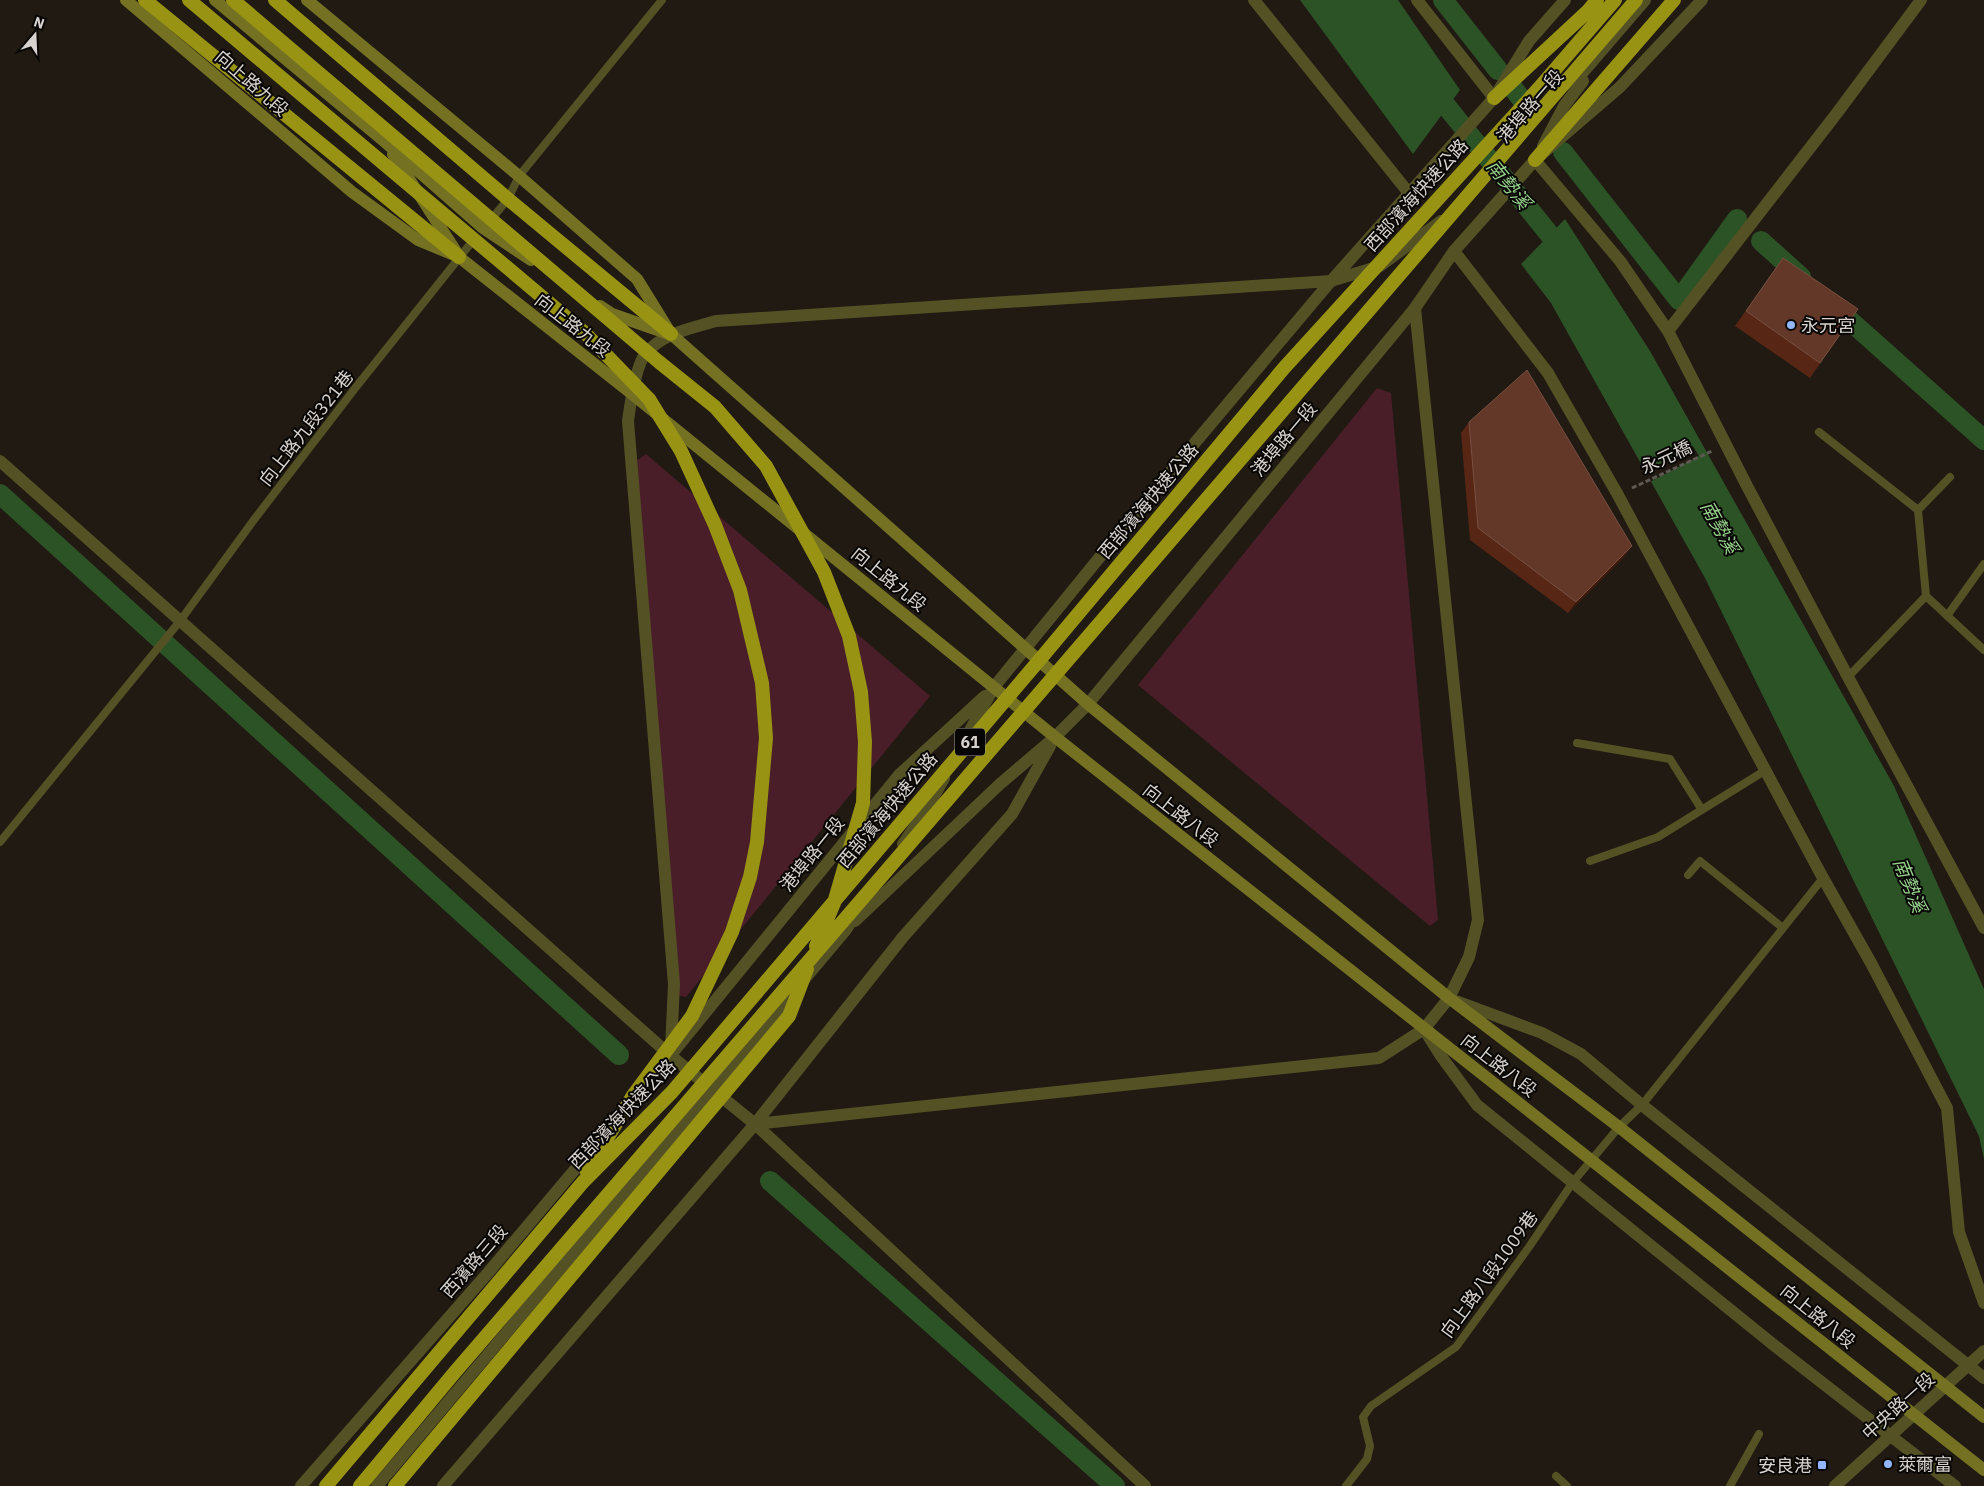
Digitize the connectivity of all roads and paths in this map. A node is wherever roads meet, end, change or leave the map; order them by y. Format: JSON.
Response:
{"nodes":[{"id":1,"x":126,"y":0,"type":"edge"},
{"id":2,"x":145,"y":0,"type":"edge"},
{"id":3,"x":189,"y":0,"type":"edge"},
{"id":4,"x":215,"y":0,"type":"edge"},
{"id":5,"x":233,"y":0,"type":"edge"},
{"id":6,"x":275,"y":0,"type":"edge"},
{"id":7,"x":307,"y":0,"type":"edge"},
{"id":8,"x":662,"y":0,"type":"edge"},
{"id":9,"x":1254,"y":0,"type":"edge"},
{"id":10,"x":1417,"y":0,"type":"edge"},
{"id":11,"x":1565,"y":0,"type":"edge"},
{"id":12,"x":1598,"y":0,"type":"edge"},
{"id":13,"x":1615,"y":0,"type":"edge"},
{"id":14,"x":1674,"y":0,"type":"edge"},
{"id":15,"x":1702,"y":0,"type":"edge"},
{"id":16,"x":1921,"y":0,"type":"edge"},
{"id":17,"x":1642,"y":1,"type":"edge"},
{"id":18,"x":1494,"y":98,"type":"junction"},
{"id":19,"x":385,"y":142,"type":"junction"},
{"id":20,"x":1536,"y":160,"type":"junction"},
{"id":21,"x":519,"y":176,"type":"junction"},
{"id":22,"x":1408,"y":192,"type":"junction"},
{"id":23,"x":508,"y":199,"type":"junction"},
{"id":24,"x":483,"y":228,"type":"junction"},
{"id":25,"x":1454,"y":251,"type":"junction"},
{"id":26,"x":459,"y":257,"type":"junction"},
{"id":27,"x":1331,"y":282,"type":"junction"},
{"id":28,"x":1415,"y":308,"type":"junction"},
{"id":29,"x":1668,"y":331,"type":"junction"},
{"id":30,"x":671,"y":334,"type":"junction"},
{"id":31,"x":631,"y":393,"type":"junction"},
{"id":32,"x":1819,"y":432,"type":"dead end"},
{"id":33,"x":1726,"y":444,"type":"junction"},
{"id":34,"x":0,"y":461,"type":"edge"},
{"id":35,"x":1950,"y":477,"type":"dead end"},
{"id":36,"x":1618,"y":495,"type":"junction"},
{"id":37,"x":1918,"y":510,"type":"junction"},
{"id":38,"x":1984,"y":564,"type":"edge"},
{"id":39,"x":1926,"y":596,"type":"junction"},
{"id":40,"x":1947,"y":616,"type":"junction"},
{"id":41,"x":180,"y":621,"type":"junction"},
{"id":42,"x":1025,"y":649,"type":"junction"},
{"id":43,"x":1984,"y":650,"type":"edge"},
{"id":44,"x":1848,"y":677,"type":"junction"},
{"id":45,"x":994,"y":687,"type":"junction"},
{"id":46,"x":1088,"y":704,"type":"junction"},
{"id":47,"x":1055,"y":737,"type":"junction"},
{"id":48,"x":1577,"y":743,"type":"dead end"},
{"id":49,"x":1766,"y":770,"type":"junction"},
{"id":50,"x":1702,"y":810,"type":"junction"},
{"id":51,"x":0,"y":842,"type":"edge"},
{"id":52,"x":1590,"y":861,"type":"dead end"},
{"id":53,"x":1688,"y":875,"type":"dead end"},
{"id":54,"x":1823,"y":878,"type":"junction"},
{"id":55,"x":1783,"y":928,"type":"junction"},
{"id":56,"x":1984,"y":928,"type":"edge"},
{"id":57,"x":845,"y":931,"type":"junction"},
{"id":58,"x":1448,"y":998,"type":"junction"},
{"id":59,"x":1424,"y":1029,"type":"junction"},
{"id":60,"x":671,"y":1056,"type":"junction"},
{"id":61,"x":713,"y":1090,"type":"junction"},
{"id":62,"x":1642,"y":1104,"type":"junction"},
{"id":63,"x":756,"y":1124,"type":"junction"},
{"id":64,"x":1620,"y":1127,"type":"junction"},
{"id":65,"x":1592,"y":1160,"type":"junction"},
{"id":66,"x":583,"y":1182,"type":"junction"},
{"id":67,"x":1573,"y":1182,"type":"junction"},
{"id":68,"x":1984,"y":1303,"type":"edge"},
{"id":69,"x":1984,"y":1351,"type":"edge"},
{"id":70,"x":1969,"y":1366,"type":"junction"},
{"id":71,"x":1984,"y":1378,"type":"edge"},
{"id":72,"x":1946,"y":1386,"type":"junction"},
{"id":73,"x":1914,"y":1416,"type":"junction"},
{"id":74,"x":1984,"y":1417,"type":"edge"},
{"id":75,"x":1758,"y":1434,"type":"dead end"},
{"id":76,"x":1890,"y":1435,"type":"junction"},
{"id":77,"x":1984,"y":1470,"type":"edge"},
{"id":78,"x":1556,"y":1476,"type":"dead end"},
{"id":79,"x":1948,"y":1484,"type":"edge"},
{"id":80,"x":301,"y":1486,"type":"edge"},
{"id":81,"x":326,"y":1486,"type":"edge"},
{"id":82,"x":360,"y":1486,"type":"edge"},
{"id":83,"x":377,"y":1486,"type":"edge"},
{"id":84,"x":395,"y":1486,"type":"edge"},
{"id":85,"x":443,"y":1486,"type":"edge"},
{"id":86,"x":1145,"y":1486,"type":"edge"},
{"id":87,"x":1346,"y":1486,"type":"edge"},
{"id":88,"x":1567,"y":1486,"type":"edge"},
{"id":89,"x":1730,"y":1486,"type":"edge"},
{"id":90,"x":1835,"y":1486,"type":"edge"}],
"edges":[{"from":1,"to":26,"type":"main road","name":"向上路九段"},
{"from":2,"to":26,"type":"highway"},
{"from":3,"to":66,"type":"highway"},
{"from":4,"to":19,"type":"main road"},
{"from":5,"to":84,"type":"highway"},
{"from":6,"to":23,"type":"highway"},
{"from":7,"to":21,"type":"main road","name":"向上路九段"},
{"from":8,"to":21,"type":"lane","name":"向上路九段321巷"},
{"from":9,"to":22,"type":"street"},
{"from":10,"to":18,"type":"street"},
{"from":11,"to":18,"type":"street","name":"港埠路一段"},
{"from":12,"to":18,"type":"highway"},
{"from":13,"to":66,"type":"highway","name":"西部濱海快速公路","number":"61"},
{"from":14,"to":20,"type":"highway"},
{"from":15,"to":20,"type":"street","name":"港埠路一段"},
{"from":16,"to":29,"type":"street"},
{"from":17,"to":20,"type":"street","name":"港埠路一段"},
{"from":17,"to":27,"type":"street","name":"港埠路一段"},
{"from":17,"to":82,"type":"highway","number":"61"},
{"from":18,"to":22,"type":"street","name":"港埠路一段"},
{"from":19,"to":24,"type":"main road"},
{"from":19,"to":26,"type":"main road"},
{"from":20,"to":25,"type":"street","name":"港埠路一段"},
{"from":20,"to":29,"type":"street"},
{"from":21,"to":23,"type":"lane","name":"向上路九段321巷"},
{"from":21,"to":30,"type":"main road","name":"向上路九段"},
{"from":22,"to":27,"type":"street","name":"港埠路一段"},
{"from":23,"to":24,"type":"lane","name":"向上路九段321巷"},
{"from":23,"to":30,"type":"highway"},
{"from":24,"to":26,"type":"lane","name":"向上路九段321巷"},
{"from":24,"to":30,"type":"main road"},
{"from":25,"to":28,"type":"street","name":"港埠路一段"},
{"from":25,"to":36,"type":"street"},
{"from":26,"to":31,"type":"main road","name":"向上路九段"},
{"from":26,"to":41,"type":"lane","name":"向上路九段321巷"},
{"from":27,"to":30,"type":"street"},
{"from":27,"to":42,"type":"street","name":"港埠路一段"},
{"from":28,"to":46,"type":"street","name":"港埠路一段"},
{"from":28,"to":58,"type":"street"},
{"from":29,"to":33,"type":"street"},
{"from":30,"to":31,"type":"street"},
{"from":30,"to":42,"type":"main road","name":"向上路九段"},
{"from":31,"to":45,"type":"main road","name":"向上路九段"},
{"from":31,"to":60,"type":"street"},
{"from":32,"to":37,"type":"lane"},
{"from":33,"to":36,"type":"path","name":"永元橋"},
{"from":33,"to":44,"type":"street"},
{"from":34,"to":41,"type":"street"},
{"from":35,"to":37,"type":"lane"},
{"from":36,"to":49,"type":"street"},
{"from":37,"to":39,"type":"lane"},
{"from":38,"to":40,"type":"lane"},
{"from":39,"to":40,"type":"lane"},
{"from":39,"to":44,"type":"lane"},
{"from":40,"to":43,"type":"lane"},
{"from":41,"to":51,"type":"lane","name":"向上路九段321巷"},
{"from":41,"to":60,"type":"street"},
{"from":42,"to":45,"type":"street","name":"港埠路一段"},
{"from":42,"to":46,"type":"main road","name":"向上路八段"},
{"from":44,"to":56,"type":"street"},
{"from":45,"to":47,"type":"main road","name":"向上路八段"},
{"from":45,"to":57,"type":"street","name":"港埠路一段"},
{"from":45,"to":60,"type":"street","name":"港埠路一段"},
{"from":46,"to":47,"type":"street","name":"港埠路一段"},
{"from":46,"to":58,"type":"main road","name":"向上路八段"},
{"from":47,"to":57,"type":"street","name":"港埠路一段"},
{"from":47,"to":59,"type":"main road","name":"向上路八段"},
{"from":47,"to":63,"type":"street","name":"港埠路一段"},
{"from":48,"to":50,"type":"lane"},
{"from":49,"to":50,"type":"lane"},
{"from":49,"to":54,"type":"street"},
{"from":50,"to":52,"type":"lane"},
{"from":53,"to":55,"type":"lane"},
{"from":54,"to":55,"type":"lane"},
{"from":54,"to":68,"type":"street"},
{"from":55,"to":62,"type":"lane"},
{"from":57,"to":61,"type":"street","name":"港埠路一段"},
{"from":58,"to":59,"type":"street"},
{"from":58,"to":62,"type":"street"},
{"from":58,"to":64,"type":"main road","name":"向上路八段"},
{"from":59,"to":63,"type":"street"},
{"from":59,"to":65,"type":"main road","name":"向上路八段"},
{"from":59,"to":67,"type":"street"},
{"from":60,"to":61,"type":"street"},
{"from":60,"to":80,"type":"street","name":"西濱路三段"},
{"from":61,"to":63,"type":"street"},
{"from":61,"to":83,"type":"street"},
{"from":62,"to":64,"type":"lane"},
{"from":62,"to":70,"type":"street"},
{"from":63,"to":85,"type":"street"},
{"from":63,"to":86,"type":"street"},
{"from":64,"to":65,"type":"lane"},
{"from":64,"to":72,"type":"main road","name":"向上路八段"},
{"from":65,"to":67,"type":"lane"},
{"from":65,"to":73,"type":"main road","name":"向上路八段"},
{"from":66,"to":81,"type":"highway","name":"西部濱海快速公路","number":"61"},
{"from":67,"to":76,"type":"street"},
{"from":67,"to":87,"type":"lane","name":"向上路八段1009巷"},
{"from":69,"to":70,"type":"street","name":"中央路一段"},
{"from":70,"to":71,"type":"street"},
{"from":70,"to":72,"type":"street","name":"中央路一段"},
{"from":72,"to":73,"type":"street","name":"中央路一段"},
{"from":72,"to":74,"type":"main road","name":"向上路八段"},
{"from":73,"to":76,"type":"street","name":"中央路一段"},
{"from":73,"to":77,"type":"main road","name":"向上路八段"},
{"from":75,"to":89,"type":"lane"},
{"from":76,"to":79,"type":"street"},
{"from":76,"to":90,"type":"street","name":"中央路一段"},
{"from":78,"to":88,"type":"lane"}]}
